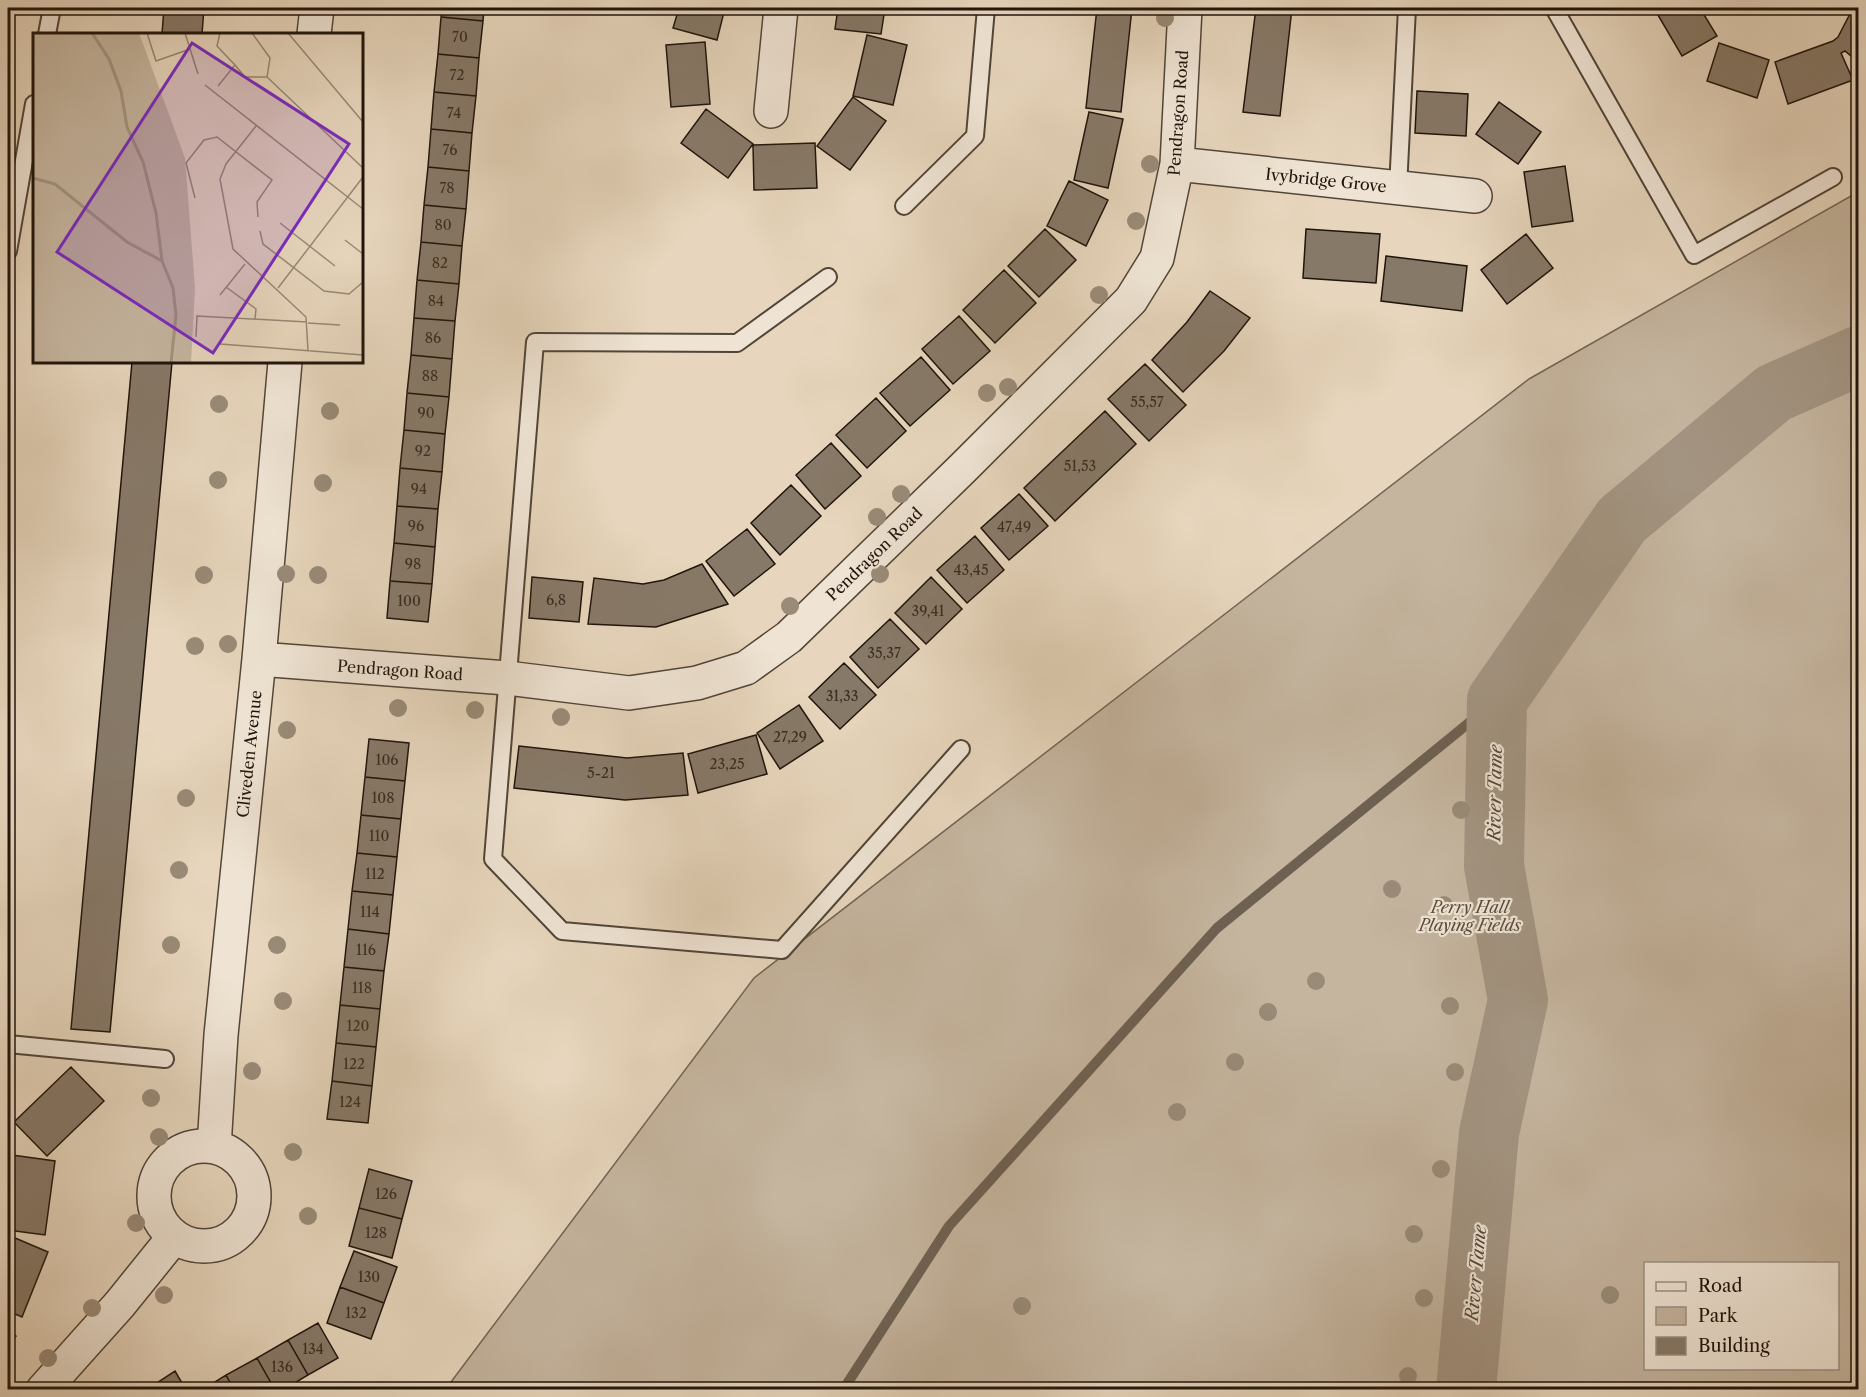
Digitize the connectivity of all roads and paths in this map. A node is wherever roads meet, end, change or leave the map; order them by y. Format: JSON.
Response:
{"nodes":[{"id":1,"x":52,"y":8,"type":"edge"},
{"id":2,"x":317,"y":8,"type":"edge"},
{"id":3,"x":781,"y":8,"type":"edge"},
{"id":4,"x":987,"y":8,"type":"edge"},
{"id":5,"x":1185,"y":8,"type":"edge"},
{"id":6,"x":1407,"y":8,"type":"edge"},
{"id":7,"x":1554,"y":8,"type":"edge"},
{"id":8,"x":47,"y":33,"type":"edge"},
{"id":9,"x":315,"y":33,"type":"edge"},
{"id":10,"x":33,"y":110,"type":"edge"},
{"id":11,"x":771,"y":111,"type":"dead end"},
{"id":12,"x":1177,"y":164,"type":"junction"},
{"id":13,"x":1833,"y":177,"type":"dead end"},
{"id":14,"x":1398,"y":188,"type":"junction"},
{"id":15,"x":1475,"y":196,"type":"dead end"},
{"id":16,"x":904,"y":206,"type":"dead end"},
{"id":17,"x":8,"y":251,"type":"edge"},
{"id":18,"x":828,"y":278,"type":"dead end"},
{"id":19,"x":285,"y":363,"type":"edge"},
{"id":20,"x":259,"y":659,"type":"junction"},
{"id":21,"x":507,"y":678,"type":"junction"},
{"id":22,"x":961,"y":749,"type":"dead end"},
{"id":23,"x":8,"y":1044,"type":"edge"},
{"id":24,"x":165,"y":1059,"type":"dead end"},
{"id":25,"x":214,"y":1147,"type":"junction"},
{"id":26,"x":174,"y":1237,"type":"junction"},
{"id":27,"x":48,"y":1388,"type":"edge"}],
"edges":[{"from":1,"to":8,"type":"lane"},
{"from":2,"to":9,"type":"street"},
{"from":3,"to":11,"type":"street"},
{"from":4,"to":16,"type":"lane"},
{"from":5,"to":12,"type":"street","name":"Pendragon Road"},
{"from":6,"to":14,"type":"lane"},
{"from":7,"to":13,"type":"lane"},
{"from":10,"to":17,"type":"lane"},
{"from":12,"to":14,"type":"street","name":"Ivybridge Grove"},
{"from":12,"to":21,"type":"street","name":"Pendragon Road"},
{"from":14,"to":15,"type":"street","name":"Ivybridge Grove"},
{"from":18,"to":21,"type":"lane"},
{"from":19,"to":20,"type":"street","name":"Cliveden Avenue"},
{"from":20,"to":21,"type":"street","name":"Pendragon Road"},
{"from":20,"to":25,"type":"street","name":"Cliveden Avenue"},
{"from":21,"to":22,"type":"lane"},
{"from":23,"to":24,"type":"lane"},
{"from":25,"to":26,"type":"street"},
{"from":25,"to":26,"type":"street"},
{"from":26,"to":27,"type":"street"}]}
